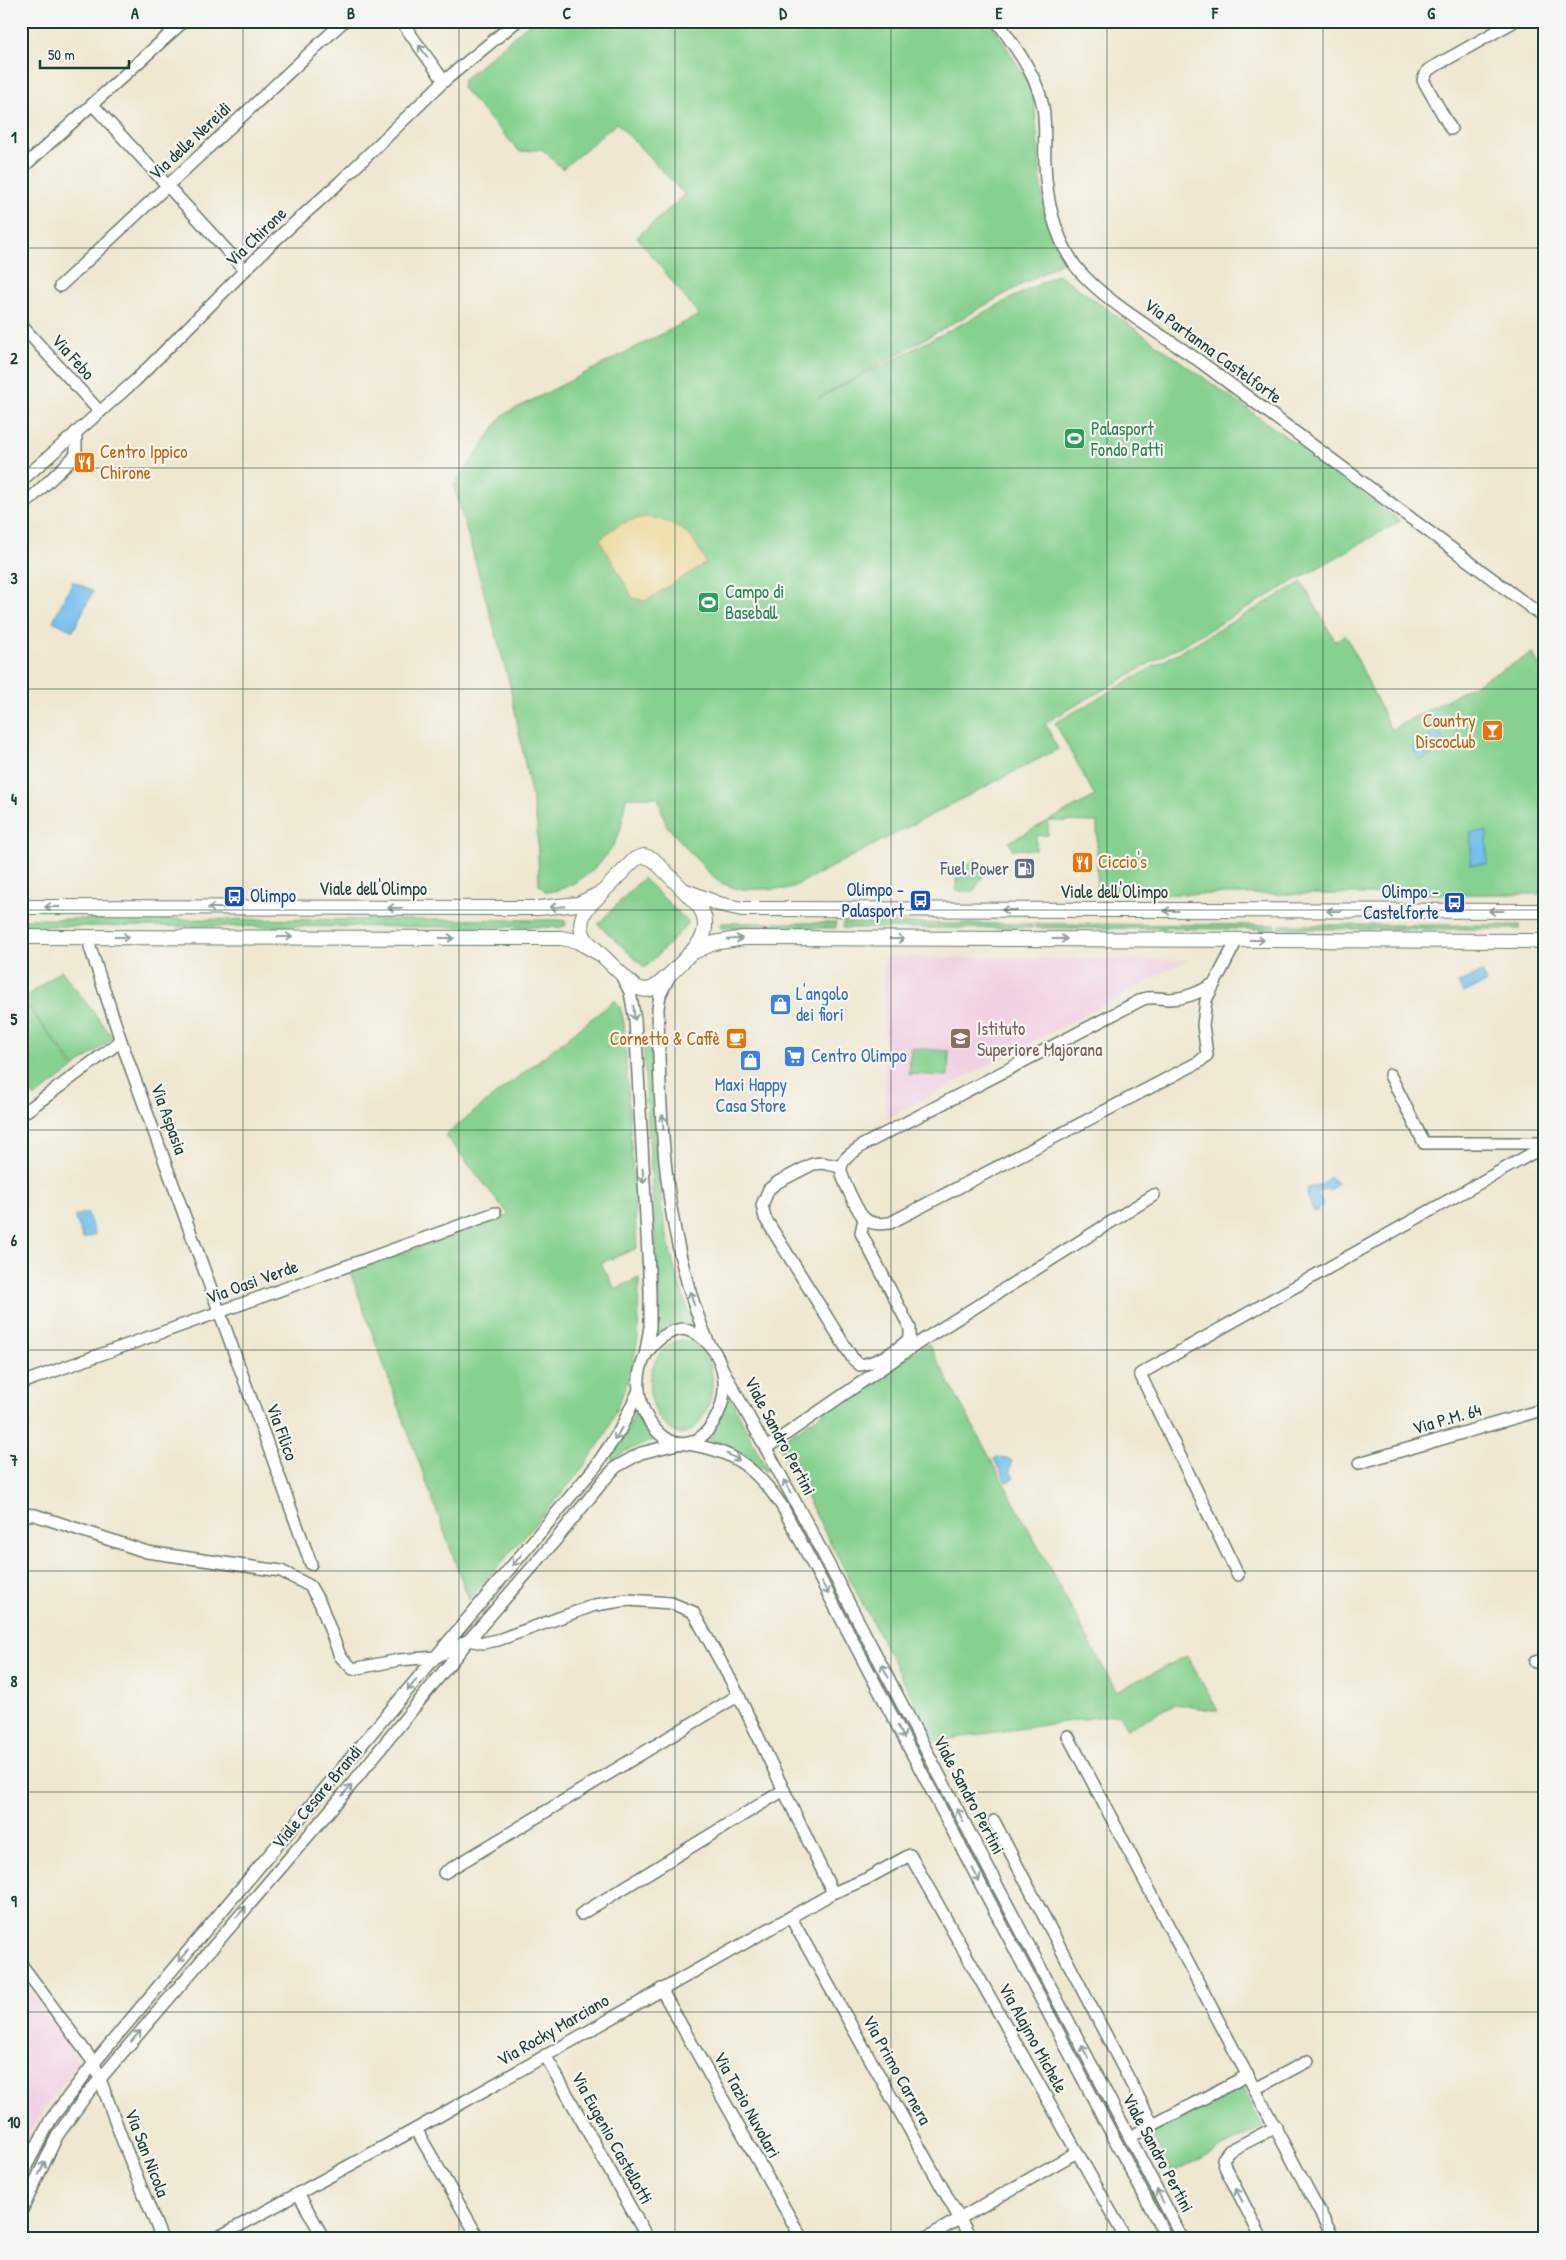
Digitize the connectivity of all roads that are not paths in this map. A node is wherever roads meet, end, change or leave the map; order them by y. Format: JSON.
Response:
{"nodes":[{"id":1,"x":184,"y":21,"type":"edge"},
{"id":2,"x":344,"y":21,"type":"edge"},
{"id":3,"x":401,"y":21,"type":"edge"},
{"id":4,"x":517,"y":21,"type":"edge"},
{"id":5,"x":997,"y":21,"type":"edge"},
{"id":6,"x":1515,"y":21,"type":"edge"},
{"id":7,"x":444,"y":81,"type":"junction"},
{"id":8,"x":92,"y":105,"type":"junction"},
{"id":9,"x":1451,"y":129,"type":"dead end"},
{"id":10,"x":21,"y":169,"type":"edge"},
{"id":11,"x":168,"y":186,"type":"junction"},
{"id":12,"x":245,"y":270,"type":"junction"},
{"id":13,"x":60,"y":286,"type":"dead end"},
{"id":14,"x":21,"y":325,"type":"edge"},
{"id":15,"x":100,"y":412,"type":"junction"},
{"id":16,"x":76,"y":432,"type":"junction"},
{"id":17,"x":21,"y":480,"type":"edge"},
{"id":18,"x":21,"y":508,"type":"edge"},
{"id":19,"x":1545,"y":618,"type":"edge"},
{"id":20,"x":686,"y":891,"type":"junction"},
{"id":21,"x":603,"y":892,"type":"junction"},
{"id":22,"x":21,"y":907,"type":"edge"},
{"id":23,"x":1545,"y":911,"type":"edge"},
{"id":24,"x":21,"y":937,"type":"edge"},
{"id":25,"x":90,"y":937,"type":"junction"},
{"id":26,"x":1237,"y":940,"type":"junction"},
{"id":27,"x":1545,"y":941,"type":"edge"},
{"id":28,"x":600,"y":954,"type":"junction"},
{"id":29,"x":689,"y":954,"type":"junction"},
{"id":30,"x":616,"y":969,"type":"junction"},
{"id":31,"x":671,"y":971,"type":"junction"},
{"id":32,"x":1215,"y":983,"type":"junction"},
{"id":33,"x":121,"y":1041,"type":"junction"},
{"id":34,"x":1390,"y":1076,"type":"dead end"},
{"id":35,"x":21,"y":1115,"type":"edge"},
{"id":36,"x":1545,"y":1144,"type":"edge"},
{"id":37,"x":841,"y":1168,"type":"junction"},
{"id":38,"x":1154,"y":1195,"type":"dead end"},
{"id":39,"x":495,"y":1213,"type":"dead end"},
{"id":40,"x":864,"y":1218,"type":"junction"},
{"id":41,"x":220,"y":1312,"type":"junction"},
{"id":42,"x":710,"y":1344,"type":"junction"},
{"id":43,"x":646,"y":1356,"type":"junction"},
{"id":44,"x":722,"y":1368,"type":"junction"},
{"id":45,"x":21,"y":1383,"type":"edge"},
{"id":46,"x":639,"y":1390,"type":"junction"},
{"id":47,"x":1545,"y":1409,"type":"edge"},
{"id":48,"x":682,"y":1444,"type":"junction"},
{"id":49,"x":766,"y":1448,"type":"junction"},
{"id":50,"x":1359,"y":1463,"type":"dead end"},
{"id":51,"x":21,"y":1514,"type":"edge"},
{"id":52,"x":310,"y":1564,"type":"dead end"},
{"id":53,"x":1238,"y":1575,"type":"dead end"},
{"id":54,"x":469,"y":1640,"type":"junction"},
{"id":55,"x":436,"y":1657,"type":"junction"},
{"id":56,"x":739,"y":1695,"type":"junction"},
{"id":57,"x":1068,"y":1736,"type":"dead end"},
{"id":58,"x":784,"y":1790,"type":"junction"},
{"id":59,"x":994,"y":1821,"type":"dead end"},
{"id":60,"x":910,"y":1855,"type":"joint"},
{"id":61,"x":444,"y":1873,"type":"dead end"},
{"id":62,"x":833,"y":1893,"type":"junction"},
{"id":63,"x":581,"y":1914,"type":"dead end"},
{"id":64,"x":791,"y":1918,"type":"junction"},
{"id":65,"x":21,"y":1964,"type":"edge"},
{"id":66,"x":661,"y":1989,"type":"junction"},
{"id":67,"x":545,"y":2055,"type":"junction"},
{"id":68,"x":1308,"y":2061,"type":"dead end"},
{"id":69,"x":94,"y":2062,"type":"junction"},
{"id":70,"x":1248,"y":2075,"type":"junction"},
{"id":71,"x":101,"y":2078,"type":"junction"},
{"id":72,"x":1255,"y":2089,"type":"junction"},
{"id":73,"x":1153,"y":2125,"type":"junction"},
{"id":74,"x":1276,"y":2127,"type":"junction"},
{"id":75,"x":416,"y":2129,"type":"junction"},
{"id":76,"x":1130,"y":2138,"type":"junction"},
{"id":77,"x":1077,"y":2152,"type":"junction"},
{"id":78,"x":21,"y":2176,"type":"edge"},
{"id":79,"x":298,"y":2193,"type":"junction"},
{"id":80,"x":21,"y":2212,"type":"edge"},
{"id":81,"x":960,"y":2218,"type":"junction"},
{"id":82,"x":162,"y":2239,"type":"edge"},
{"id":83,"x":215,"y":2239,"type":"edge"},
{"id":84,"x":324,"y":2239,"type":"edge"},
{"id":85,"x":479,"y":2239,"type":"edge"},
{"id":86,"x":648,"y":2239,"type":"edge"},
{"id":87,"x":802,"y":2239,"type":"edge"},
{"id":88,"x":924,"y":2239,"type":"edge"},
{"id":89,"x":971,"y":2239,"type":"edge"},
{"id":90,"x":1126,"y":2239,"type":"edge"},
{"id":91,"x":1167,"y":2239,"type":"edge"},
{"id":92,"x":1183,"y":2239,"type":"edge"},
{"id":93,"x":1262,"y":2239,"type":"edge"},
{"id":94,"x":1334,"y":2239,"type":"edge"}],
"edges":[{"from":1,"to":8,"type":"street"},
{"from":2,"to":11,"type":"street","name":"Via delle Nereidi"},
{"from":7,"to":3,"type":"street","one_way":true},
{"from":4,"to":7,"type":"street","name":"Via Chirone"},
{"from":5,"to":19,"type":"street","name":"Via Partanna Castelforte"},
{"from":6,"to":9,"type":"street"},
{"from":7,"to":12,"type":"street","name":"Via Chirone"},
{"from":8,"to":10,"type":"street"},
{"from":8,"to":11,"type":"street"},
{"from":11,"to":12,"type":"street"},
{"from":11,"to":13,"type":"street","name":"Via delle Nereidi"},
{"from":12,"to":15,"type":"street","name":"Via Chirone"},
{"from":14,"to":15,"type":"street","name":"Via Febo"},
{"from":15,"to":16,"type":"street","name":"Via Chirone"},
{"from":16,"to":17,"type":"street","name":"Via Chirone"},
{"from":16,"to":18,"type":"street"},
{"from":20,"to":21,"type":"street"},
{"from":23,"to":20,"type":"street","name":"Viale dell'Olimpo","one_way":true},
{"from":20,"to":29,"type":"street"},
{"from":21,"to":22,"type":"street","name":"Viale dell'Olimpo","one_way":true},
{"from":21,"to":28,"type":"street"},
{"from":24,"to":25,"type":"street"},
{"from":25,"to":28,"type":"street","one_way":true},
{"from":25,"to":33,"type":"street","name":"Via Aspasia"},
{"from":26,"to":27,"type":"street","one_way":true},
{"from":29,"to":26,"type":"street","one_way":true},
{"from":26,"to":32,"type":"street"},
{"from":28,"to":30,"type":"street"},
{"from":29,"to":31,"type":"street"},
{"from":30,"to":31,"type":"street"},
{"from":30,"to":43,"type":"street","one_way":true},
{"from":42,"to":31,"type":"street","one_way":true},
{"from":32,"to":37,"type":"street"},
{"from":32,"to":40,"type":"street"},
{"from":33,"to":35,"type":"street"},
{"from":33,"to":41,"type":"street","name":"Via Aspasia"},
{"from":34,"to":36,"type":"street"},
{"from":36,"to":53,"type":"street"},
{"from":37,"to":40,"type":"street"},
{"from":37,"to":40,"type":"street"},
{"from":38,"to":49,"type":"street"},
{"from":39,"to":41,"type":"street","name":"Via Oasi Verde"},
{"from":41,"to":45,"type":"street","name":"Via Oasi Verde"},
{"from":41,"to":52,"type":"street","name":"Via Filico"},
{"from":42,"to":43,"type":"street"},
{"from":42,"to":44,"type":"street"},
{"from":43,"to":46,"type":"street"},
{"from":44,"to":48,"type":"street"},
{"from":44,"to":49,"type":"street","name":"Viale Sandro Pertini"},
{"from":46,"to":48,"type":"street"},
{"from":46,"to":55,"type":"street","name":"Viale Cesare Brandi","one_way":true},
{"from":47,"to":50,"type":"street","name":"Via P.M. 64"},
{"from":48,"to":54,"type":"street","name":"Viale Cesare Brandi"},
{"from":48,"to":91,"type":"street","name":"Viale Sandro Pertini","one_way":true},
{"from":76,"to":49,"type":"street","name":"Viale Sandro Pertini","one_way":true},
{"from":51,"to":55,"type":"street"},
{"from":54,"to":55,"type":"street"},
{"from":54,"to":56,"type":"street"},
{"from":71,"to":54,"type":"street","name":"Viale Cesare Brandi","one_way":true},
{"from":55,"to":69,"type":"street","name":"Viale Cesare Brandi","one_way":true},
{"from":56,"to":58,"type":"street"},
{"from":56,"to":61,"type":"street"},
{"from":57,"to":70,"type":"street"},
{"from":58,"to":62,"type":"street"},
{"from":58,"to":63,"type":"street"},
{"from":59,"to":73,"type":"street"},
{"from":60,"to":62,"type":"street","name":"Via Rocky Marciano"},
{"from":60,"to":77,"type":"street","name":"Via Alajmo Michele"},
{"from":62,"to":64,"type":"street","name":"Via Rocky Marciano"},
{"from":64,"to":66,"type":"street","name":"Via Rocky Marciano"},
{"from":64,"to":81,"type":"street","name":"Via Primo Carnera"},
{"from":65,"to":69,"type":"street"},
{"from":66,"to":67,"type":"street","name":"Via Rocky Marciano"},
{"from":66,"to":87,"type":"street","name":"Via Tazio Nuvolari"},
{"from":67,"to":75,"type":"street","name":"Via Rocky Marciano"},
{"from":67,"to":86,"type":"street","name":"Via Eugenio Castellotti"},
{"from":68,"to":72,"type":"street"},
{"from":69,"to":71,"type":"street","name":"Via San Nicola"},
{"from":69,"to":78,"type":"street","name":"Viale Cesare Brandi"},
{"from":70,"to":72,"type":"street"},
{"from":70,"to":73,"type":"street"},
{"from":80,"to":71,"type":"street","name":"Viale Cesare Brandi","one_way":true},
{"from":71,"to":82,"type":"street","name":"Via San Nicola"},
{"from":72,"to":74,"type":"street"},
{"from":73,"to":76,"type":"street"},
{"from":93,"to":74,"type":"street","one_way":true},
{"from":74,"to":94,"type":"street"},
{"from":75,"to":79,"type":"street","name":"Via Rocky Marciano"},
{"from":75,"to":85,"type":"street"},
{"from":92,"to":76,"type":"street","name":"Viale Sandro Pertini","one_way":true},
{"from":77,"to":81,"type":"street"},
{"from":77,"to":90,"type":"street","name":"Via Alajmo Michele"},
{"from":79,"to":83,"type":"street","name":"Via Rocky Marciano"},
{"from":79,"to":84,"type":"street"},
{"from":81,"to":88,"type":"street"},
{"from":81,"to":89,"type":"street","name":"Via Primo Carnera"}]}
